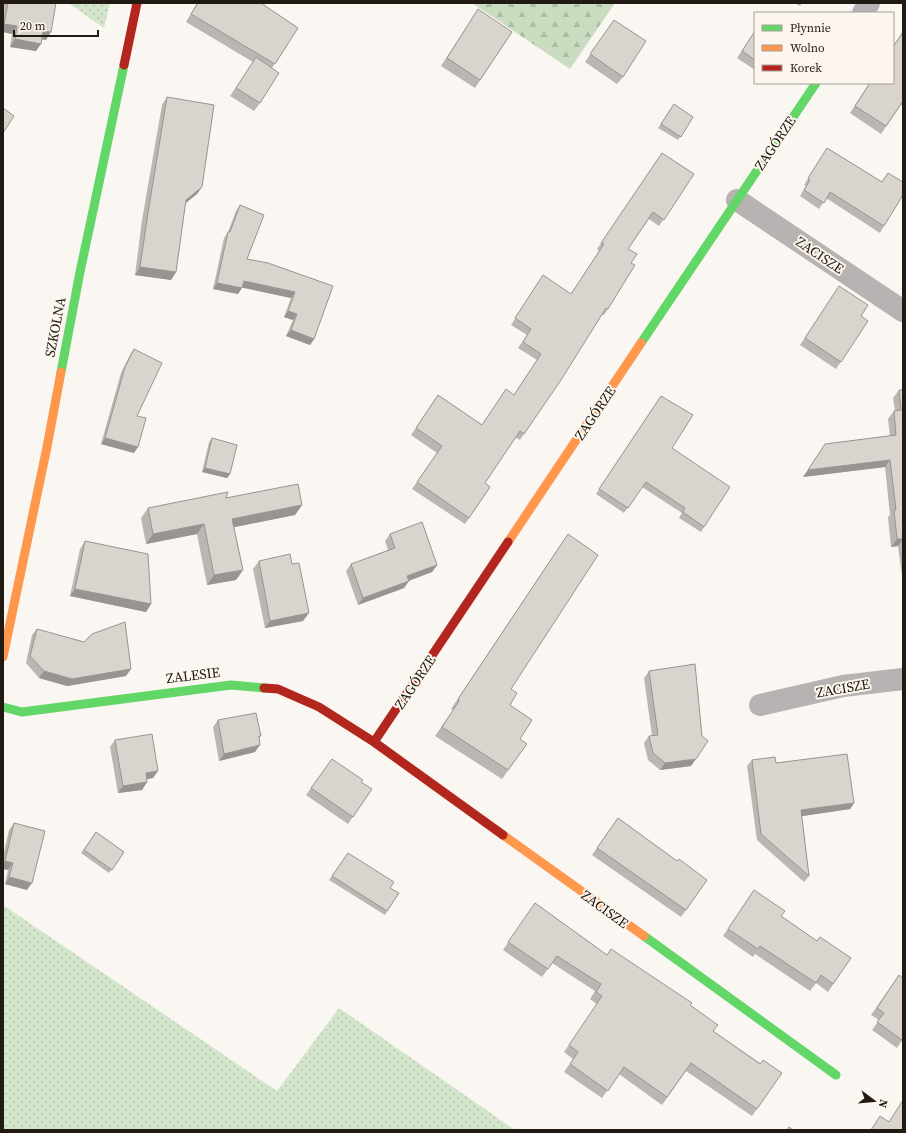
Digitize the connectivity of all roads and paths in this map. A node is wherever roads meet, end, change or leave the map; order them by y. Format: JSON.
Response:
{"nodes":[{"id":1,"x":137,"y":3,"type":"edge"},
{"id":2,"x":869,"y":3,"type":"edge"},
{"id":3,"x":864,"y":12,"type":"edge"},
{"id":4,"x":815,"y":84,"type":"edge"},
{"id":5,"x":738,"y":200,"type":"junction"},
{"id":6,"x":903,"y":311,"type":"edge"},
{"id":7,"x":3,"y":657,"type":"edge"},
{"id":8,"x":903,"y":679,"type":"edge"},
{"id":9,"x":760,"y":705,"type":"dead end"},
{"id":10,"x":3,"y":707,"type":"edge"},
{"id":11,"x":374,"y":742,"type":"junction"},
{"id":12,"x":836,"y":1075,"type":"dead end"}],
"edges":[{"from":1,"to":7,"type":"street","name":"SZKOLNA"},
{"from":2,"to":3,"type":"street"},
{"from":4,"to":5,"type":"street","name":"ZAGÓRZE"},
{"from":5,"to":6,"type":"street","name":"ZACISZE"},
{"from":5,"to":11,"type":"street","name":"ZAGÓRZE"},
{"from":8,"to":9,"type":"street","name":"ZACISZE"},
{"from":10,"to":11,"type":"street","name":"ZALESIE"},
{"from":11,"to":12,"type":"street","name":"ZACISZE"}]}
